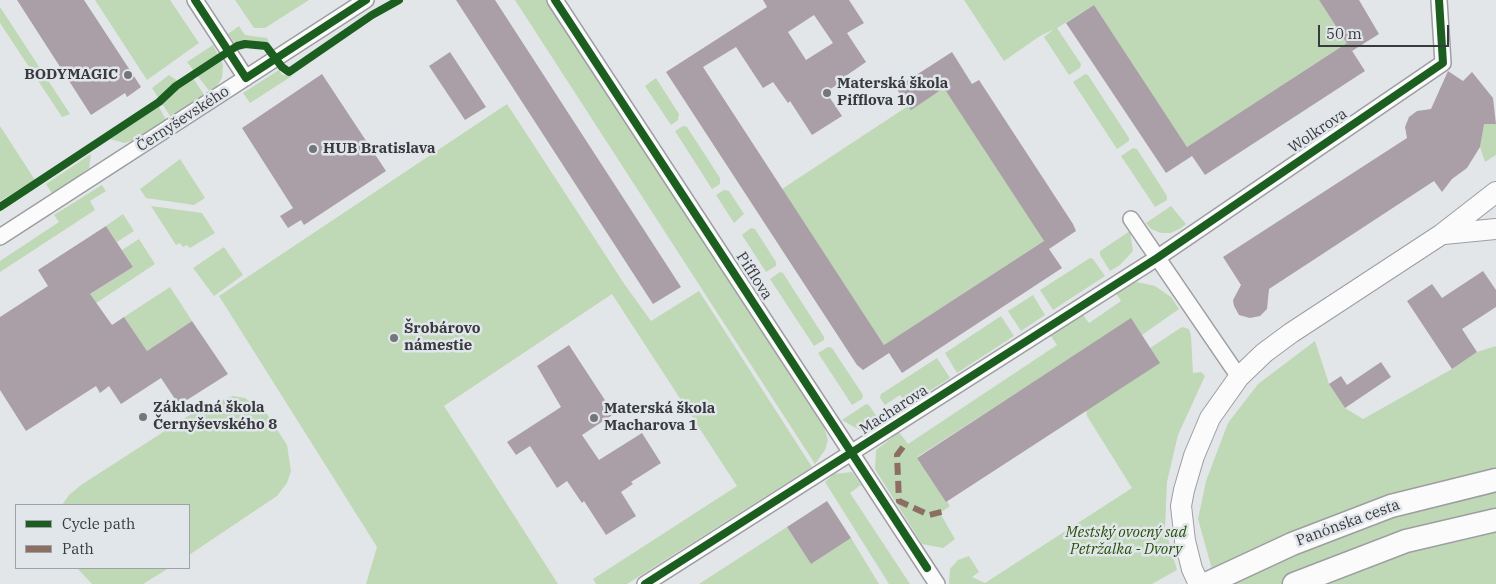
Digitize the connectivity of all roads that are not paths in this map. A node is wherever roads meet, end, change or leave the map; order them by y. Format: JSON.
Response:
{"nodes":[{"id":1,"x":195,"y":0,"type":"edge"},
{"id":2,"x":366,"y":0,"type":"edge"},
{"id":3,"x":555,"y":0,"type":"edge"},
{"id":4,"x":1439,"y":0,"type":"edge"},
{"id":5,"x":246,"y":78,"type":"junction"},
{"id":6,"x":1496,"y":192,"type":"edge"},
{"id":7,"x":1131,"y":219,"type":"dead end"},
{"id":8,"x":1496,"y":229,"type":"edge"},
{"id":9,"x":1442,"y":234,"type":"junction"},
{"id":10,"x":0,"y":237,"type":"edge"},
{"id":11,"x":1156,"y":258,"type":"junction"},
{"id":12,"x":1239,"y":377,"type":"junction"},
{"id":13,"x":852,"y":453,"type":"junction"},
{"id":14,"x":1496,"y":480,"type":"edge"},
{"id":15,"x":1496,"y":520,"type":"edge"},
{"id":16,"x":1300,"y":581,"type":"edge"},
{"id":17,"x":645,"y":584,"type":"edge"},
{"id":18,"x":937,"y":584,"type":"edge"},
{"id":19,"x":1200,"y":584,"type":"edge"},
{"id":20,"x":1206,"y":584,"type":"edge"}],
"edges":[{"from":1,"to":5,"type":"street"},
{"from":2,"to":5,"type":"street","name":"Černyševského"},
{"from":3,"to":13,"type":"street","name":"Pifflova"},
{"from":4,"to":11,"type":"street","name":"Wolkrova"},
{"from":5,"to":10,"type":"street","name":"Černyševského"},
{"from":6,"to":9,"type":"street"},
{"from":7,"to":11,"type":"street"},
{"from":8,"to":9,"type":"street"},
{"from":9,"to":12,"type":"street"},
{"from":11,"to":12,"type":"street"},
{"from":11,"to":13,"type":"street","name":"Macharova"},
{"from":12,"to":19,"type":"street"},
{"from":13,"to":17,"type":"street","name":"Macharova"},
{"from":13,"to":18,"type":"street","name":"Pifflova"},
{"from":14,"to":20,"type":"main road","name":"Panónska cesta"},
{"from":15,"to":16,"type":"main road"}]}
